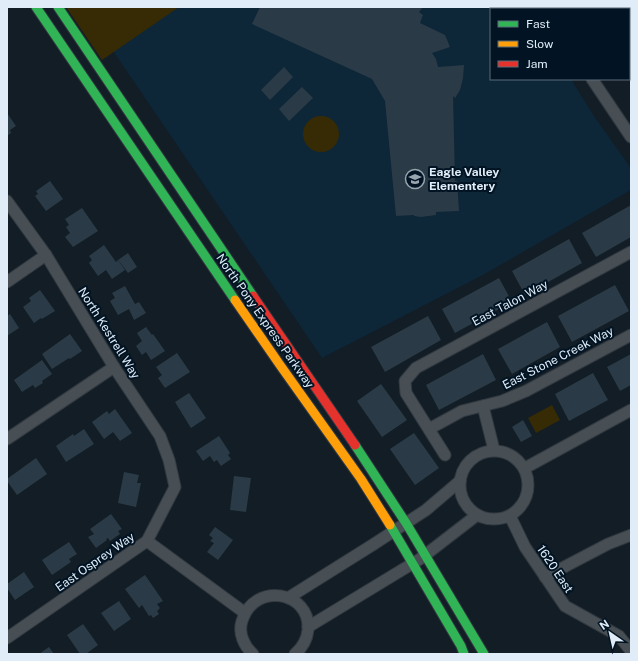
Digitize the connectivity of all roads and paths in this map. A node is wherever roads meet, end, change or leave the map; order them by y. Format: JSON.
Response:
{"nodes":[{"id":1,"x":36,"y":7,"type":"edge"},
{"id":2,"x":58,"y":7,"type":"edge"},
{"id":3,"x":593,"y":80,"type":"edge"},
{"id":4,"x":627,"y":123,"type":"edge"},
{"id":5,"x":631,"y":137,"type":"edge"},
{"id":6,"x":7,"y":201,"type":"edge"},
{"id":7,"x":46,"y":255,"type":"junction"},
{"id":8,"x":630,"y":256,"type":"edge"},
{"id":9,"x":7,"y":282,"type":"edge"},
{"id":10,"x":631,"y":335,"type":"edge"},
{"id":11,"x":114,"y":367,"type":"junction"},
{"id":12,"x":483,"y":406,"type":"junction"},
{"id":13,"x":631,"y":410,"type":"edge"},
{"id":14,"x":429,"y":429,"type":"junction"},
{"id":15,"x":7,"y":439,"type":"edge"},
{"id":16,"x":494,"y":450,"type":"junction"},
{"id":17,"x":445,"y":455,"type":"dead end"},
{"id":18,"x":525,"y":468,"type":"junction"},
{"id":19,"x":460,"y":480,"type":"junction"},
{"id":20,"x":175,"y":487,"type":"joint"},
{"id":21,"x":477,"y":515,"type":"junction"},
{"id":22,"x":510,"y":516,"type":"junction"},
{"id":23,"x":400,"y":527,"type":"junction"},
{"id":24,"x":631,"y":535,"type":"edge"},
{"id":25,"x":147,"y":542,"type":"junction"},
{"id":26,"x":419,"y":559,"type":"junction"},
{"id":27,"x":545,"y":577,"type":"junction"},
{"id":28,"x":288,"y":598,"type":"junction"},
{"id":29,"x":244,"y":613,"type":"junction"},
{"id":30,"x":308,"y":627,"type":"junction"},
{"id":31,"x":7,"y":638,"type":"edge"},
{"id":32,"x":631,"y":651,"type":"edge"},
{"id":33,"x":253,"y":654,"type":"edge"},
{"id":34,"x":295,"y":654,"type":"edge"},
{"id":35,"x":464,"y":654,"type":"edge"},
{"id":36,"x":484,"y":654,"type":"edge"}],
"edges":[{"from":1,"to":23,"type":"main road","name":"North Pony Express Parkway"},
{"from":2,"to":23,"type":"main road","name":"North Pony Express Parkway"},
{"from":3,"to":4,"type":"street"},
{"from":4,"to":5,"type":"street"},
{"from":6,"to":7,"type":"street","name":"North Kestrell Way"},
{"from":7,"to":9,"type":"street"},
{"from":7,"to":11,"type":"street","name":"North Kestrell Way"},
{"from":8,"to":14,"type":"street","name":"East Talon Way"},
{"from":10,"to":12,"type":"street","name":"East Stone Creek Way"},
{"from":11,"to":15,"type":"street"},
{"from":11,"to":20,"type":"street","name":"North Kestrell Way"},
{"from":12,"to":14,"type":"street","name":"East Stone Creek Way"},
{"from":12,"to":16,"type":"street"},
{"from":13,"to":18,"type":"street"},
{"from":14,"to":17,"type":"street"},
{"from":16,"to":18,"type":"street"},
{"from":16,"to":19,"type":"street"},
{"from":18,"to":22,"type":"street"},
{"from":19,"to":21,"type":"street"},
{"from":19,"to":23,"type":"street"},
{"from":20,"to":25,"type":"street","name":"East Osprey Way"},
{"from":21,"to":22,"type":"street"},
{"from":21,"to":26,"type":"street"},
{"from":22,"to":27,"type":"street","name":"1620 East"},
{"from":23,"to":26,"type":"main road","name":"North Pony Express Parkway"},
{"from":23,"to":26,"type":"main road","name":"North Pony Express Parkway"},
{"from":23,"to":28,"type":"street"},
{"from":24,"to":27,"type":"street"},
{"from":25,"to":29,"type":"street"},
{"from":25,"to":31,"type":"street","name":"East Osprey Way"},
{"from":26,"to":30,"type":"street"},
{"from":26,"to":35,"type":"main road","name":"North Pony Express Parkway"},
{"from":26,"to":36,"type":"main road","name":"North Pony Express Parkway"},
{"from":27,"to":32,"type":"street","name":"1620 East"},
{"from":28,"to":29,"type":"street"},
{"from":28,"to":30,"type":"street"},
{"from":29,"to":33,"type":"street"},
{"from":30,"to":34,"type":"street"}]}
